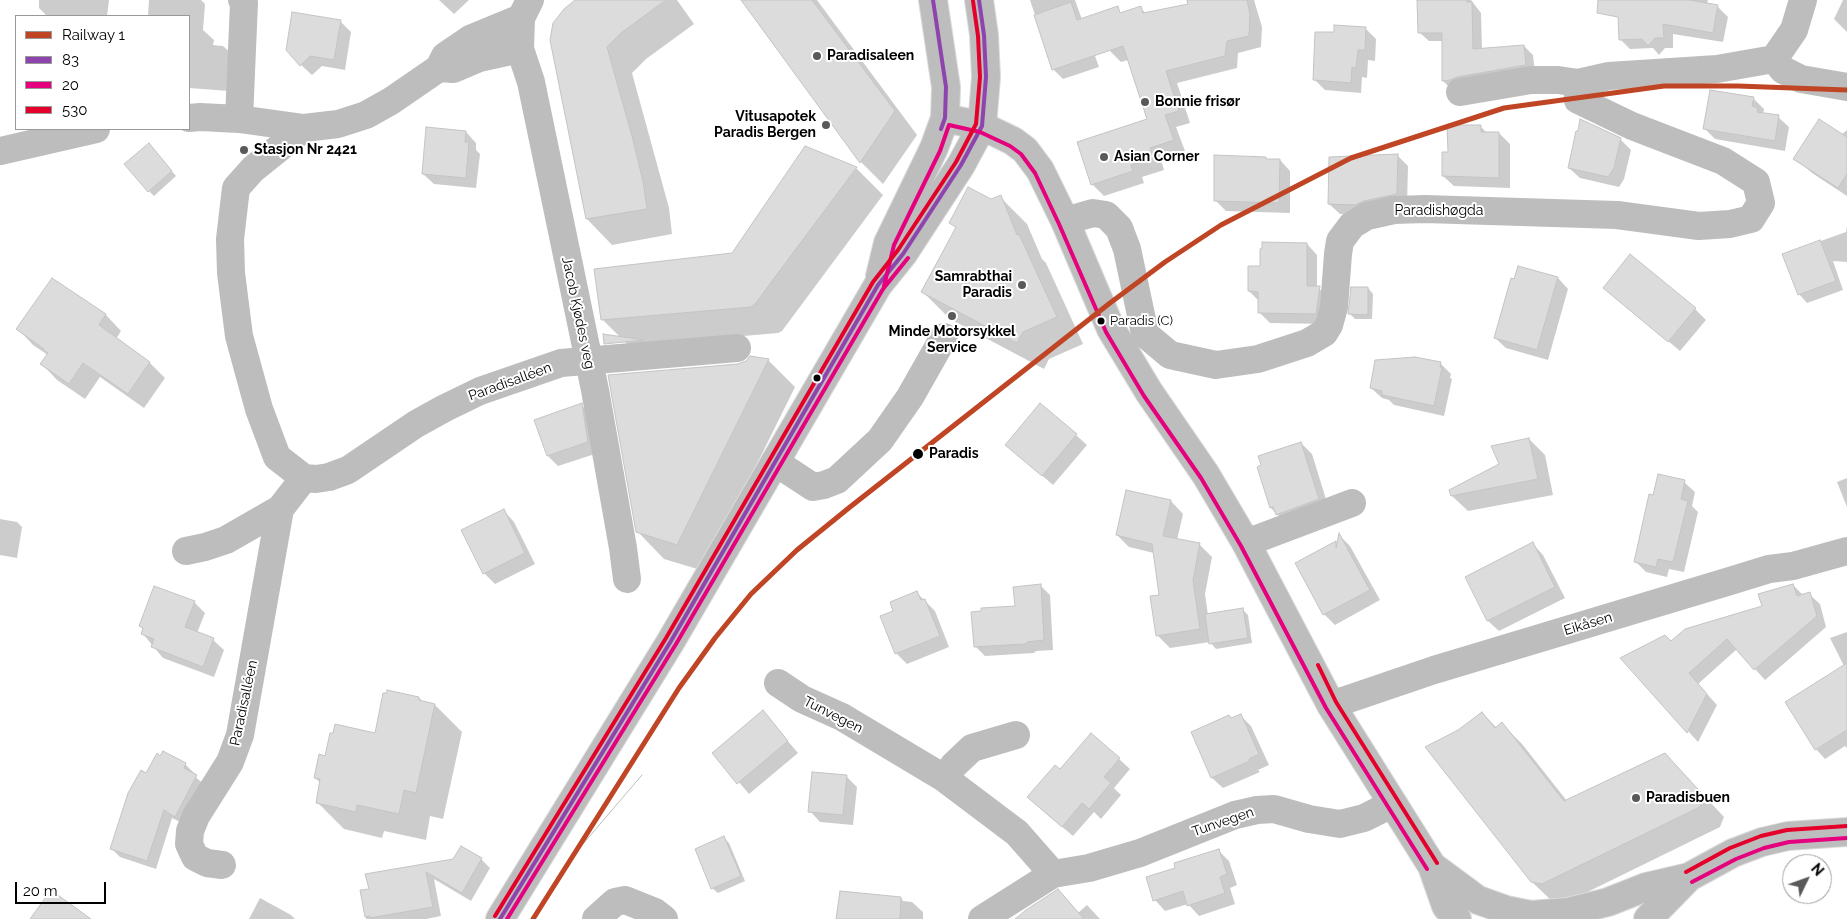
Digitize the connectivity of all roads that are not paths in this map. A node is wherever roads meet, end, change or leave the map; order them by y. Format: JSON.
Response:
{"nodes":[{"id":1,"x":242,"y":0,"type":"edge"},
{"id":2,"x":933,"y":0,"type":"edge"},
{"id":3,"x":980,"y":0,"type":"edge"},
{"id":4,"x":1804,"y":0,"type":"edge"},
{"id":5,"x":525,"y":9,"type":"edge"},
{"id":6,"x":520,"y":49,"type":"junction"},
{"id":7,"x":1774,"y":59,"type":"junction"},
{"id":8,"x":439,"y":68,"type":"junction"},
{"id":9,"x":1578,"y":83,"type":"junction"},
{"id":10,"x":1847,"y":87,"type":"edge"},
{"id":11,"x":1460,"y":92,"type":"dead end"},
{"id":12,"x":190,"y":118,"type":"edge"},
{"id":13,"x":945,"y":118,"type":"junction"},
{"id":14,"x":239,"y":119,"type":"junction"},
{"id":15,"x":982,"y":126,"type":"junction"},
{"id":16,"x":304,"y":128,"type":"junction"},
{"id":17,"x":92,"y":130,"type":"edge"},
{"id":18,"x":0,"y":151,"type":"edge"},
{"id":19,"x":1065,"y":221,"type":"junction"},
{"id":20,"x":878,"y":285,"type":"junction"},
{"id":21,"x":944,"y":337,"type":"dead end"},
{"id":22,"x":736,"y":348,"type":"dead end"},
{"id":23,"x":588,"y":361,"type":"junction"},
{"id":24,"x":775,"y":462,"type":"junction"},
{"id":25,"x":304,"y":478,"type":"junction"},
{"id":26,"x":1352,"y":503,"type":"dead end"},
{"id":27,"x":280,"y":508,"type":"junction"},
{"id":28,"x":1246,"y":544,"type":"junction"},
{"id":29,"x":186,"y":551,"type":"dead end"},
{"id":30,"x":1847,"y":551,"type":"edge"},
{"id":31,"x":627,"y":579,"type":"dead end"},
{"id":32,"x":778,"y":684,"type":"dead end"},
{"id":33,"x":1331,"y":704,"type":"junction"},
{"id":34,"x":1016,"y":736,"type":"dead end"},
{"id":35,"x":944,"y":778,"type":"junction"},
{"id":36,"x":1392,"y":804,"type":"junction"},
{"id":37,"x":1847,"y":832,"type":"edge"},
{"id":38,"x":222,"y":865,"type":"dead end"},
{"id":39,"x":1432,"y":866,"type":"junction"},
{"id":40,"x":1053,"y":874,"type":"junction"},
{"id":41,"x":1689,"y":877,"type":"junction"},
{"id":42,"x":1569,"y":917,"type":"edge"},
{"id":43,"x":500,"y":919,"type":"edge"},
{"id":44,"x":596,"y":919,"type":"edge"},
{"id":45,"x":664,"y":919,"type":"edge"},
{"id":46,"x":982,"y":919,"type":"edge"},
{"id":47,"x":1457,"y":919,"type":"edge"},
{"id":48,"x":1648,"y":919,"type":"edge"}],
"edges":[{"from":1,"to":14,"type":"street"},
{"from":2,"to":13,"type":"street"},
{"from":3,"to":15,"type":"street"},
{"from":4,"to":7,"type":"street"},
{"from":5,"to":6,"type":"street","name":"Jacob Kjødes veg"},
{"from":5,"to":8,"type":"street","name":"Jacob Kjødes veg"},
{"from":6,"to":8,"type":"street","name":"Jacob Kjødes veg"},
{"from":6,"to":23,"type":"street","name":"Jacob Kjødes veg"},
{"from":7,"to":9,"type":"street"},
{"from":7,"to":10,"type":"street"},
{"from":8,"to":16,"type":"street","name":"Jacob Kjødes veg"},
{"from":9,"to":11,"type":"street"},
{"from":9,"to":19,"type":"street","name":"Paradishøgda"},
{"from":12,"to":14,"type":"street","name":"Jacob Kjødes veg"},
{"from":13,"to":15,"type":"street"},
{"from":13,"to":20,"type":"street"},
{"from":14,"to":16,"type":"street","name":"Jacob Kjødes veg"},
{"from":15,"to":19,"type":"street"},
{"from":15,"to":20,"type":"street"},
{"from":16,"to":25,"type":"street"},
{"from":17,"to":18,"type":"street"},
{"from":19,"to":28,"type":"street"},
{"from":20,"to":24,"type":"street"},
{"from":21,"to":24,"type":"street"},
{"from":22,"to":23,"type":"street","name":"Paradisalléen"},
{"from":23,"to":25,"type":"street","name":"Paradisalléen"},
{"from":23,"to":31,"type":"street","name":"Jacob Kjødes veg"},
{"from":24,"to":43,"type":"street"},
{"from":25,"to":27,"type":"street","name":"Paradisalléen"},
{"from":26,"to":28,"type":"street"},
{"from":27,"to":29,"type":"street","name":"Paradisalléen"},
{"from":27,"to":38,"type":"street","name":"Paradisalléen"},
{"from":28,"to":33,"type":"street"},
{"from":30,"to":33,"type":"street","name":"Eikåsen"},
{"from":32,"to":35,"type":"street","name":"Tunvegen"},
{"from":33,"to":36,"type":"street"},
{"from":34,"to":35,"type":"street"},
{"from":35,"to":40,"type":"street","name":"Tunvegen"},
{"from":36,"to":39,"type":"street"},
{"from":36,"to":40,"type":"street","name":"Tunvegen"},
{"from":37,"to":41,"type":"street"},
{"from":39,"to":42,"type":"street"},
{"from":39,"to":47,"type":"street"},
{"from":40,"to":46,"type":"street","name":"Tunvegen"},
{"from":41,"to":42,"type":"street"},
{"from":41,"to":48,"type":"street"},
{"from":44,"to":45,"type":"street"}]}
